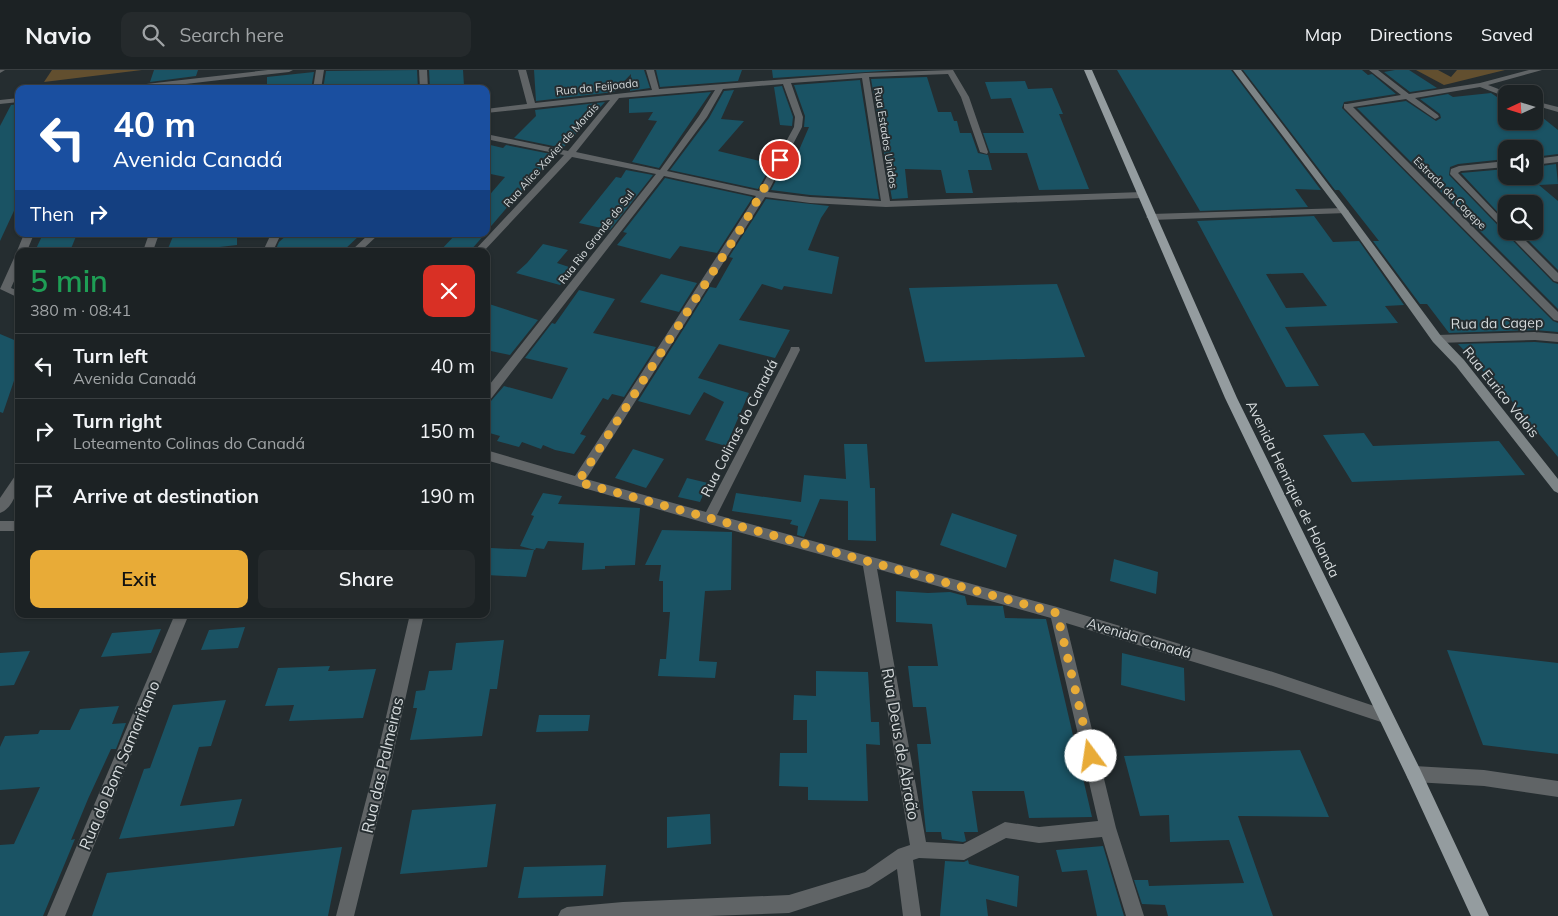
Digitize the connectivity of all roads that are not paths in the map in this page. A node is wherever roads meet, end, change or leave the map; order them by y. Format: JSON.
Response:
{"nodes":[{"id":1,"x":210,"y":70,"type":"edge"},
{"id":2,"x":289,"y":70,"type":"edge"},
{"id":3,"x":320,"y":70,"type":"edge"},
{"id":4,"x":423,"y":70,"type":"edge"},
{"id":5,"x":522,"y":70,"type":"edge"},
{"id":6,"x":650,"y":70,"type":"edge"},
{"id":7,"x":1088,"y":70,"type":"edge"},
{"id":8,"x":1237,"y":70,"type":"edge"},
{"id":9,"x":1373,"y":70,"type":"edge"},
{"id":10,"x":1538,"y":70,"type":"edge"},
{"id":11,"x":949,"y":71,"type":"edge"},
{"id":12,"x":889,"y":72,"type":"edge"},
{"id":13,"x":864,"y":75,"type":"junction"},
{"id":14,"x":207,"y":79,"type":"junction"},
{"id":15,"x":786,"y":81,"type":"junction"},
{"id":16,"x":155,"y":85,"type":"edge"},
{"id":17,"x":205,"y":85,"type":"edge"},
{"id":18,"x":318,"y":85,"type":"edge"},
{"id":19,"x":424,"y":85,"type":"edge"},
{"id":20,"x":1480,"y":85,"type":"junction"},
{"id":21,"x":720,"y":87,"type":"junction"},
{"id":22,"x":656,"y":92,"type":"junction"},
{"id":23,"x":1498,"y":92,"type":"edge"},
{"id":24,"x":618,"y":95,"type":"junction"},
{"id":25,"x":1407,"y":96,"type":"junction"},
{"id":26,"x":15,"y":100,"type":"edge"},
{"id":27,"x":0,"y":102,"type":"edge"},
{"id":28,"x":531,"y":105,"type":"junction"},
{"id":29,"x":1543,"y":106,"type":"edge"},
{"id":30,"x":490,"y":110,"type":"edge"},
{"id":31,"x":1543,"y":111,"type":"edge"},
{"id":32,"x":1558,"y":111,"type":"edge"},
{"id":33,"x":1435,"y":117,"type":"dead end"},
{"id":34,"x":490,"y":137,"type":"edge"},
{"id":35,"x":984,"y":152,"type":"dead end"},
{"id":36,"x":570,"y":154,"type":"junction"},
{"id":37,"x":1558,"y":159,"type":"edge"},
{"id":38,"x":1543,"y":161,"type":"edge"},
{"id":39,"x":1498,"y":165,"type":"edge"},
{"id":40,"x":661,"y":174,"type":"junction"},
{"id":41,"x":762,"y":194,"type":"junction"},
{"id":42,"x":1142,"y":195,"type":"junction"},
{"id":43,"x":886,"y":204,"type":"junction"},
{"id":44,"x":1344,"y":211,"type":"junction"},
{"id":45,"x":1152,"y":217,"type":"junction"},
{"id":46,"x":1498,"y":220,"type":"edge"},
{"id":47,"x":371,"y":237,"type":"edge"},
{"id":48,"x":1519,"y":240,"type":"edge"},
{"id":49,"x":359,"y":248,"type":"edge"},
{"id":50,"x":482,"y":248,"type":"edge"},
{"id":51,"x":15,"y":266,"type":"edge"},
{"id":52,"x":1558,"y":279,"type":"edge"},
{"id":53,"x":2,"y":290,"type":"edge"},
{"id":54,"x":15,"y":294,"type":"edge"},
{"id":55,"x":1558,"y":318,"type":"edge"},
{"id":56,"x":1558,"y":338,"type":"edge"},
{"id":57,"x":1437,"y":339,"type":"junction"},
{"id":58,"x":795,"y":350,"type":"dead end"},
{"id":59,"x":490,"y":393,"type":"edge"},
{"id":60,"x":490,"y":456,"type":"edge"},
{"id":61,"x":578,"y":482,"type":"junction"},
{"id":62,"x":15,"y":485,"type":"edge"},
{"id":63,"x":1558,"y":488,"type":"edge"},
{"id":64,"x":0,"y":508,"type":"edge"},
{"id":65,"x":709,"y":519,"type":"junction"},
{"id":66,"x":0,"y":526,"type":"edge"},
{"id":67,"x":15,"y":526,"type":"edge"},
{"id":68,"x":869,"y":562,"type":"junction"},
{"id":69,"x":1057,"y":613,"type":"junction"},
{"id":70,"x":180,"y":618,"type":"edge"},
{"id":71,"x":416,"y":618,"type":"edge"},
{"id":72,"x":1384,"y":716,"type":"junction"},
{"id":73,"x":1414,"y":774,"type":"junction"},
{"id":74,"x":1558,"y":789,"type":"edge"},
{"id":75,"x":1108,"y":828,"type":"junction"},
{"id":76,"x":912,"y":852,"type":"junction"},
{"id":77,"x":623,"y":913,"type":"edge"},
{"id":78,"x":56,"y":916,"type":"edge"},
{"id":79,"x":345,"y":916,"type":"edge"},
{"id":80,"x":567,"y":916,"type":"edge"},
{"id":81,"x":912,"y":916,"type":"edge"},
{"id":82,"x":1135,"y":916,"type":"edge"},
{"id":83,"x":1480,"y":916,"type":"edge"}],
"edges":[{"from":1,"to":14,"type":"street"},
{"from":2,"to":14,"type":"street"},
{"from":3,"to":18,"type":"street"},
{"from":4,"to":19,"type":"street"},
{"from":5,"to":28,"type":"street"},
{"from":6,"to":22,"type":"street"},
{"from":7,"to":42,"type":"main road","name":"Avenida Henrique de Holanda"},
{"from":8,"to":44,"type":"main road"},
{"from":9,"to":25,"type":"street"},
{"from":10,"to":20,"type":"street"},
{"from":11,"to":12,"type":"street","name":"Rua da Feijoada"},
{"from":11,"to":35,"type":"street"},
{"from":12,"to":13,"type":"street","name":"Rua da Feijoada"},
{"from":13,"to":15,"type":"street","name":"Rua da Feijoada"},
{"from":13,"to":43,"type":"street","name":"Rua Estados Unidos"},
{"from":14,"to":16,"type":"street"},
{"from":14,"to":17,"type":"street"},
{"from":15,"to":21,"type":"street","name":"Rua da Feijoada"},
{"from":15,"to":41,"type":"street"},
{"from":20,"to":23,"type":"street"},
{"from":20,"to":25,"type":"street"},
{"from":21,"to":22,"type":"street","name":"Rua da Feijoada"},
{"from":21,"to":40,"type":"street","name":"Rua Rio Grande do Sul"},
{"from":22,"to":24,"type":"street","name":"Rua da Feijoada"},
{"from":24,"to":28,"type":"street","name":"Rua da Feijoada"},
{"from":24,"to":36,"type":"street","name":"Rua Alice Xavier de Morais"},
{"from":25,"to":33,"type":"street"},
{"from":25,"to":55,"type":"street","name":"Estrada da Cagepe"},
{"from":26,"to":27,"type":"street"},
{"from":28,"to":30,"type":"street","name":"Rua da Feijoada"},
{"from":29,"to":32,"type":"street"},
{"from":31,"to":32,"type":"street"},
{"from":34,"to":36,"type":"street"},
{"from":36,"to":40,"type":"street"},
{"from":36,"to":50,"type":"street","name":"Rua Alice Xavier de Morais"},
{"from":37,"to":38,"type":"street"},
{"from":39,"to":46,"type":"street"},
{"from":40,"to":41,"type":"street"},
{"from":40,"to":59,"type":"street","name":"Rua Rio Grande do Sul"},
{"from":41,"to":43,"type":"street"},
{"from":41,"to":61,"type":"street"},
{"from":42,"to":43,"type":"street"},
{"from":42,"to":45,"type":"main road","name":"Avenida Henrique de Holanda"},
{"from":44,"to":45,"type":"street"},
{"from":44,"to":57,"type":"main road","name":"Rua Eurico Valois"},
{"from":45,"to":72,"type":"main road","name":"Avenida Henrique de Holanda"},
{"from":47,"to":49,"type":"street"},
{"from":48,"to":52,"type":"street"},
{"from":51,"to":53,"type":"street"},
{"from":53,"to":54,"type":"street"},
{"from":56,"to":57,"type":"street","name":"Rua da Cagep"},
{"from":57,"to":63,"type":"main road","name":"Rua Eurico Valois"},
{"from":58,"to":65,"type":"street","name":"Rua Colinas do Canadá"},
{"from":60,"to":61,"type":"street","name":"Avenida Canadá"},
{"from":61,"to":65,"type":"street","name":"Avenida Canadá"},
{"from":62,"to":64,"type":"street"},
{"from":65,"to":68,"type":"street","name":"Avenida Canadá"},
{"from":66,"to":67,"type":"street"},
{"from":68,"to":69,"type":"street","name":"Avenida Canadá"},
{"from":68,"to":76,"type":"street","name":"Rua Deus de Abraão"},
{"from":69,"to":72,"type":"street","name":"Avenida Canadá"},
{"from":69,"to":75,"type":"street"},
{"from":70,"to":78,"type":"street","name":"Rua do Bom Samaritano"},
{"from":71,"to":79,"type":"street","name":"Rua das Palmeiras"},
{"from":72,"to":73,"type":"main road","name":"Avenida Henrique de Holanda"},
{"from":73,"to":74,"type":"street"},
{"from":73,"to":83,"type":"main road","name":"Avenida Henrique de Holanda"},
{"from":75,"to":76,"type":"street"},
{"from":75,"to":82,"type":"street"},
{"from":76,"to":77,"type":"street"},
{"from":76,"to":81,"type":"street","name":"Rua Deus de Abraão"},
{"from":77,"to":80,"type":"street"}]}
